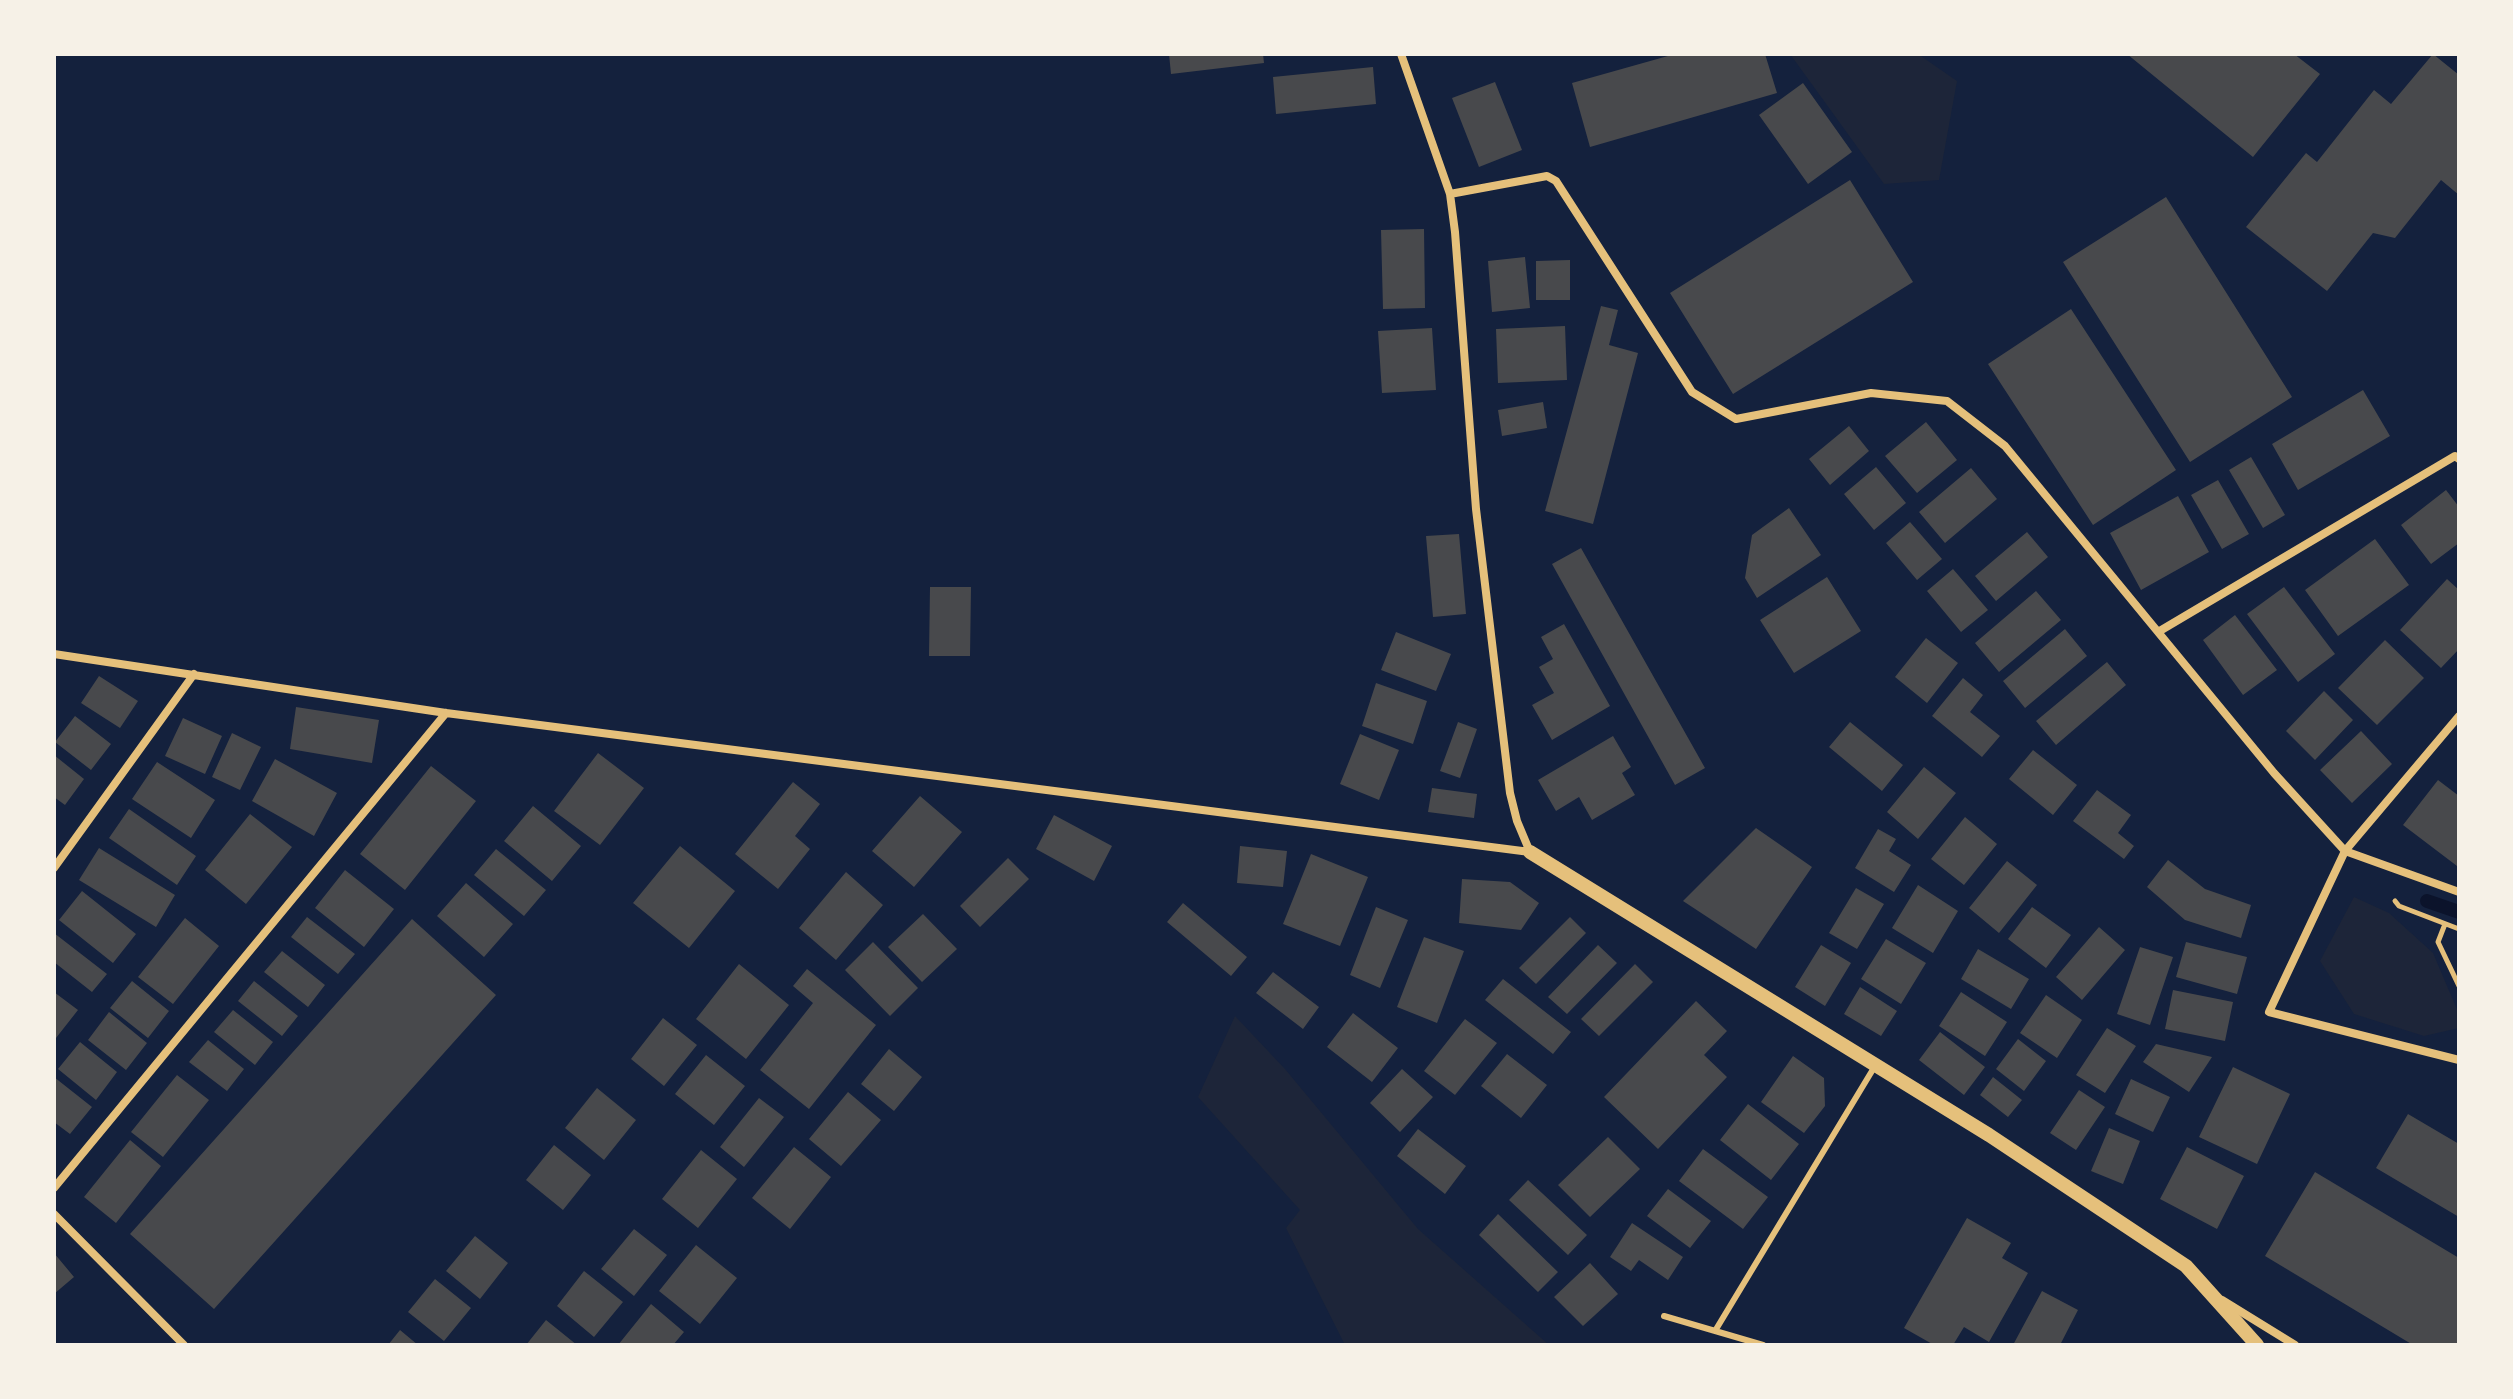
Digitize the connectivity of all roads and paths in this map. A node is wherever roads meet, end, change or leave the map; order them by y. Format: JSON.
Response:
{"nodes":[{"id":1,"x":1401,"y":54,"type":"edge"},
{"id":2,"x":1450,"y":194,"type":"junction"},
{"id":3,"x":2459,"y":459,"type":"edge"},
{"id":4,"x":2158,"y":632,"type":"junction"},
{"id":5,"x":54,"y":654,"type":"edge"},
{"id":6,"x":194,"y":674,"type":"junction"},
{"id":7,"x":446,"y":713,"type":"junction"},
{"id":8,"x":2459,"y":716,"type":"edge"},
{"id":9,"x":2345,"y":851,"type":"junction"},
{"id":10,"x":1530,"y":852,"type":"junction"},
{"id":11,"x":54,"y":868,"type":"edge"},
{"id":12,"x":2459,"y":892,"type":"edge"},
{"id":13,"x":2445,"y":924,"type":"dead end"},
{"id":14,"x":2459,"y":986,"type":"edge"},
{"id":15,"x":2459,"y":1060,"type":"edge"},
{"id":16,"x":1875,"y":1066,"type":"junction"},
{"id":17,"x":54,"y":1188,"type":"edge"},
{"id":18,"x":54,"y":1214,"type":"edge"},
{"id":19,"x":2211,"y":1294,"type":"junction"},
{"id":20,"x":1664,"y":1316,"type":"dead end"},
{"id":21,"x":1715,"y":1331,"type":"junction"},
{"id":22,"x":184,"y":1345,"type":"edge"},
{"id":23,"x":1763,"y":1345,"type":"edge"},
{"id":24,"x":2257,"y":1345,"type":"edge"},
{"id":25,"x":2295,"y":1345,"type":"edge"}],
"edges":[{"from":1,"to":2,"type":"street"},
{"from":2,"to":4,"type":"street"},
{"from":2,"to":10,"type":"street"},
{"from":3,"to":4,"type":"street"},
{"from":4,"to":9,"type":"street"},
{"from":5,"to":6,"type":"street"},
{"from":6,"to":7,"type":"street"},
{"from":6,"to":11,"type":"street"},
{"from":7,"to":10,"type":"street"},
{"from":7,"to":17,"type":"street"},
{"from":8,"to":9,"type":"street"},
{"from":9,"to":12,"type":"street"},
{"from":9,"to":15,"type":"street"},
{"from":10,"to":16,"type":"street"},
{"from":13,"to":14,"type":"path"},
{"from":16,"to":19,"type":"street"},
{"from":16,"to":21,"type":"lane"},
{"from":18,"to":22,"type":"street"},
{"from":19,"to":24,"type":"street"},
{"from":19,"to":25,"type":"street"},
{"from":20,"to":21,"type":"lane"},
{"from":21,"to":23,"type":"lane"}]}
